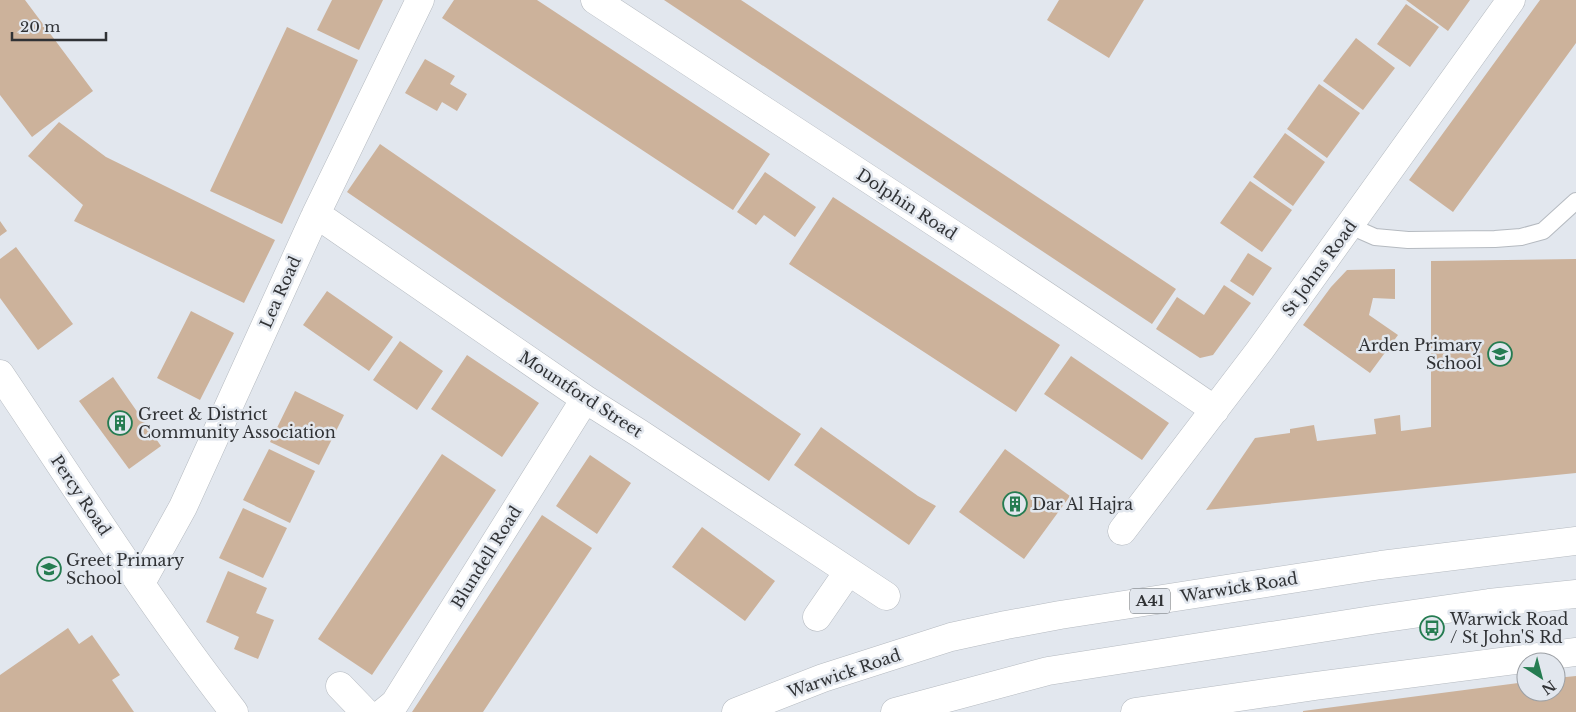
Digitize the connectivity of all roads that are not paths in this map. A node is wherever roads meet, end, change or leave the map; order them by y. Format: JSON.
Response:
{"nodes":[{"id":1,"x":420,"y":0,"type":"edge"},
{"id":2,"x":596,"y":0,"type":"edge"},
{"id":3,"x":1512,"y":0,"type":"edge"},
{"id":4,"x":1576,"y":201,"type":"edge"},
{"id":5,"x":316,"y":214,"type":"junction"},
{"id":6,"x":1350,"y":226,"type":"junction"},
{"id":7,"x":0,"y":374,"type":"edge"},
{"id":8,"x":585,"y":399,"type":"junction"},
{"id":9,"x":1215,"y":410,"type":"junction"},
{"id":10,"x":1122,"y":531,"type":"dead end"},
{"id":11,"x":1576,"y":541,"type":"edge"},
{"id":12,"x":848,"y":572,"type":"junction"},
{"id":13,"x":141,"y":583,"type":"junction"},
{"id":14,"x":1576,"y":594,"type":"edge"},
{"id":15,"x":886,"y":596,"type":"dead end"},
{"id":16,"x":817,"y":617,"type":"dead end"},
{"id":17,"x":1576,"y":652,"type":"edge"},
{"id":18,"x":340,"y":686,"type":"dead end"},
{"id":19,"x":234,"y":712,"type":"edge"},
{"id":20,"x":365,"y":712,"type":"edge"},
{"id":21,"x":384,"y":712,"type":"edge"},
{"id":22,"x":736,"y":712,"type":"edge"},
{"id":23,"x":895,"y":712,"type":"edge"},
{"id":24,"x":1135,"y":712,"type":"edge"}],
"edges":[{"from":1,"to":5,"type":"main road","name":"Lea Road"},
{"from":2,"to":9,"type":"main road","name":"Dolphin Road"},
{"from":3,"to":6,"type":"main road","name":"St Johns Road"},
{"from":4,"to":6,"type":"lane"},
{"from":5,"to":8,"type":"main road","name":"Mountford Street"},
{"from":5,"to":13,"type":"main road","name":"Lea Road"},
{"from":6,"to":9,"type":"main road","name":"St Johns Road"},
{"from":7,"to":13,"type":"main road","name":"Percy Road"},
{"from":8,"to":12,"type":"main road","name":"Mountford Street"},
{"from":8,"to":21,"type":"main road","name":"Blundell Road"},
{"from":9,"to":10,"type":"main road","name":"St Johns Road"},
{"from":11,"to":22,"type":"main road","name":"Warwick Road","number":"A41"},
{"from":12,"to":15,"type":"main road","name":"Mountford Street"},
{"from":12,"to":16,"type":"main road"},
{"from":13,"to":19,"type":"main road","name":"Percy Road"},
{"from":14,"to":23,"type":"main road"},
{"from":17,"to":24,"type":"main road"},
{"from":18,"to":20,"type":"main road"}]}
